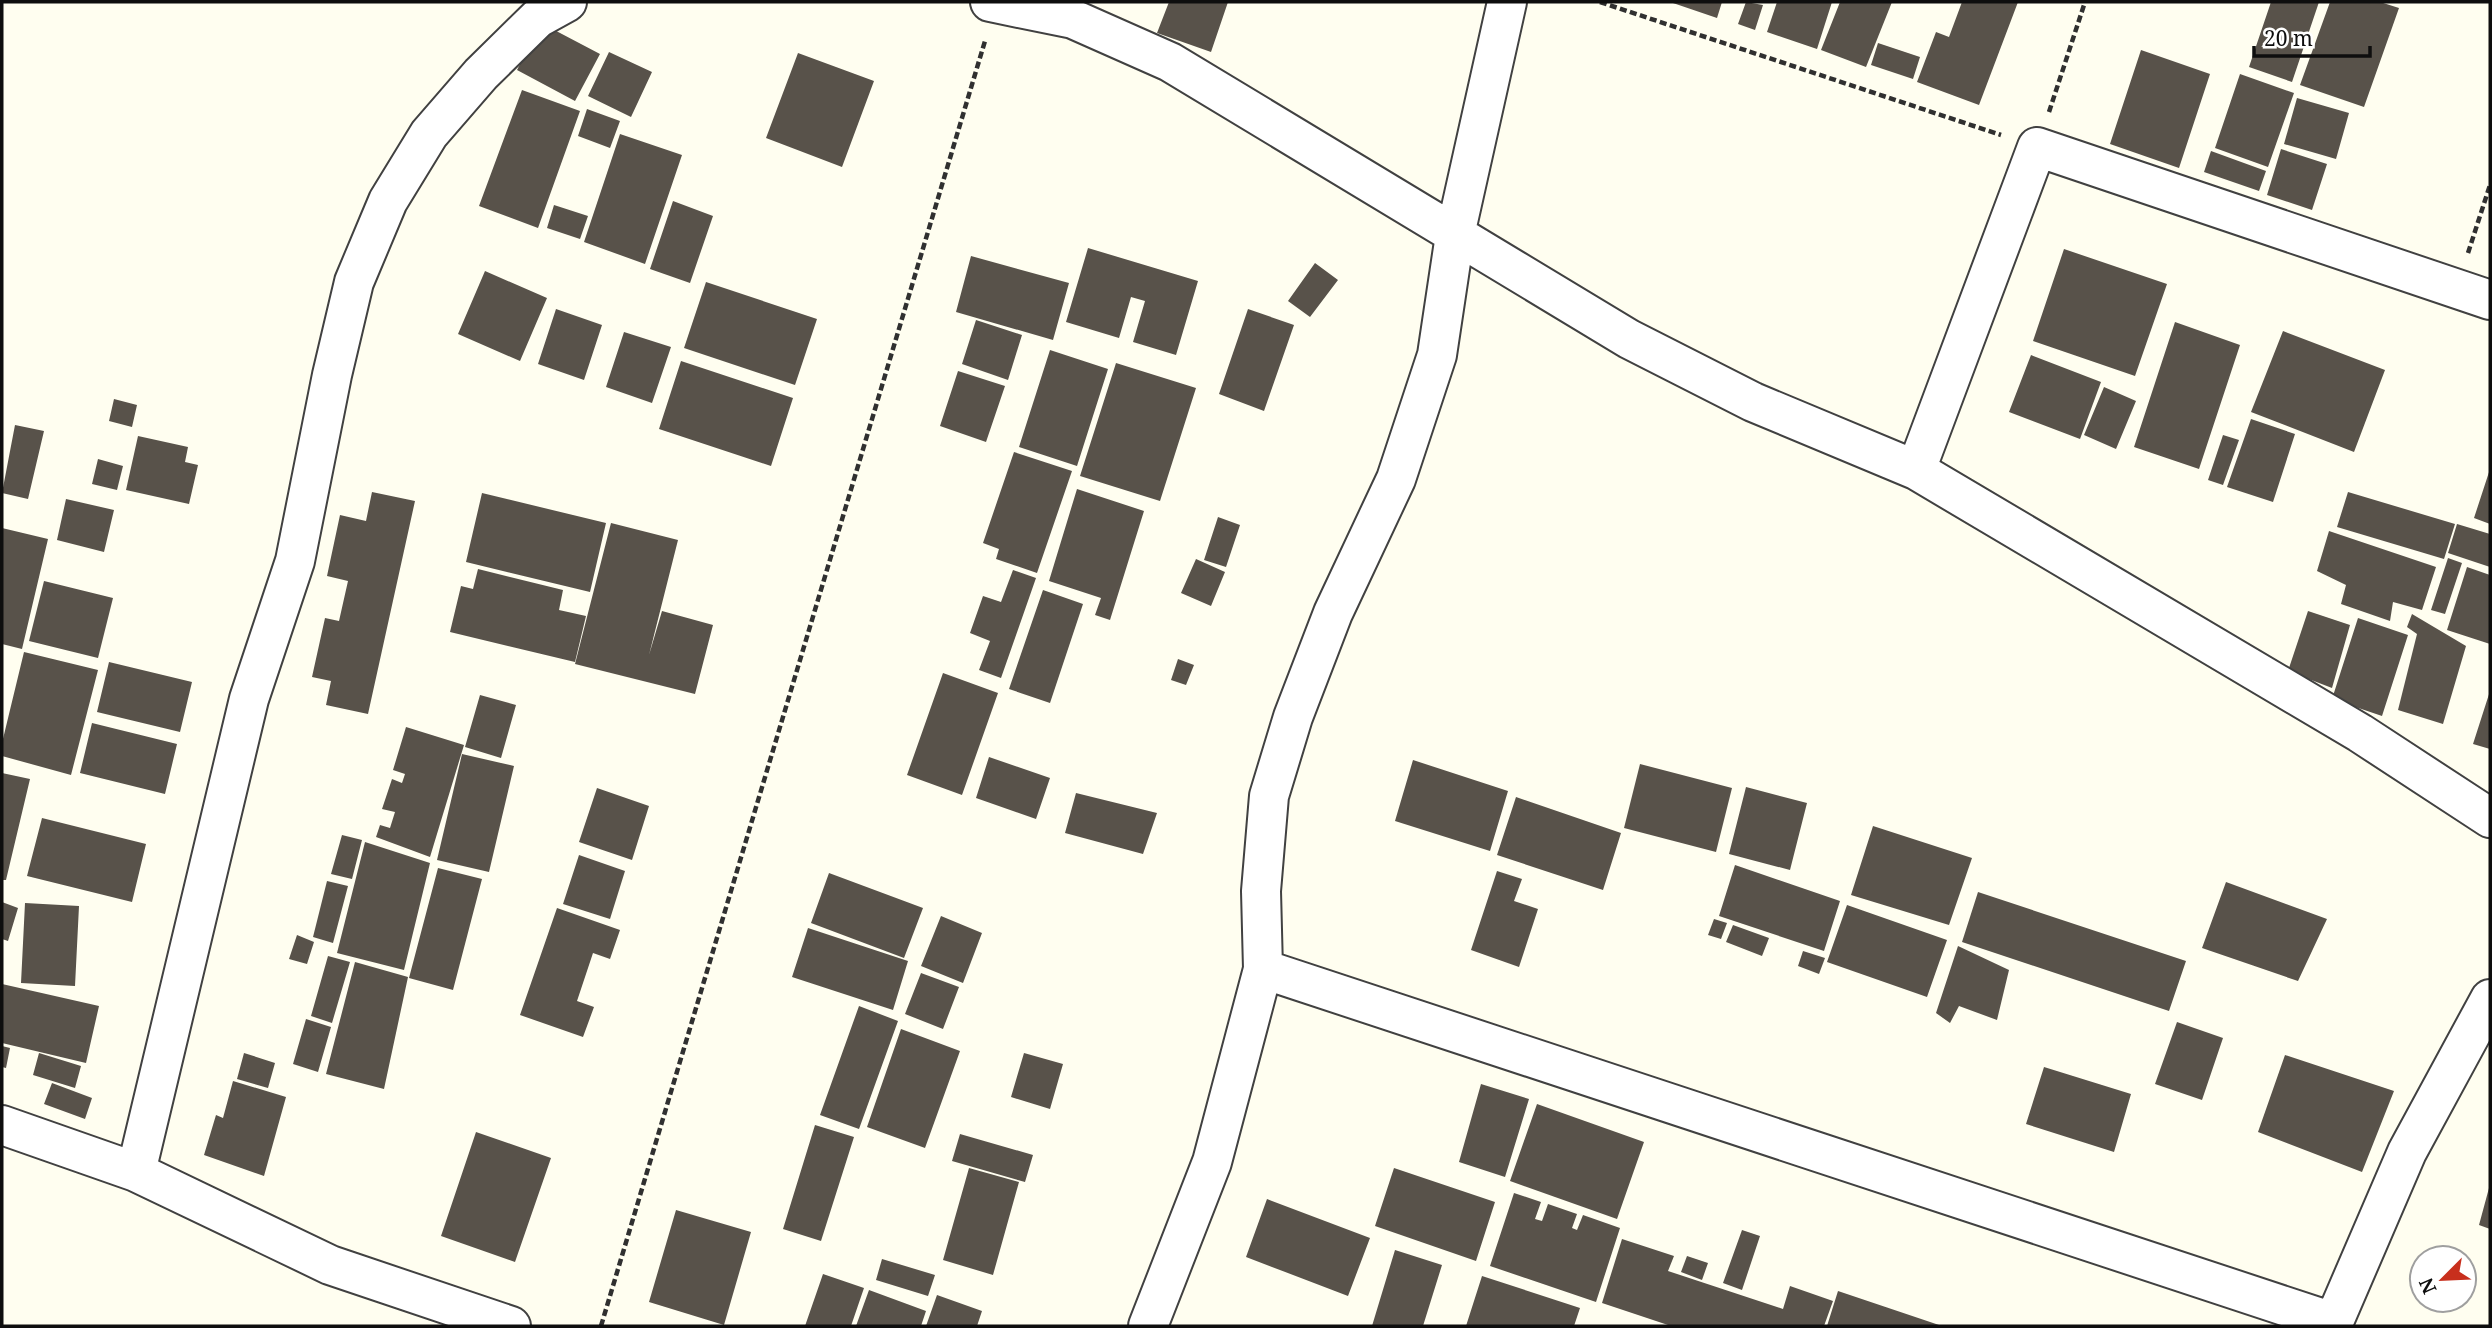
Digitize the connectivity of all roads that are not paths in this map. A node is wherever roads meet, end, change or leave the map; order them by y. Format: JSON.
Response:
{"nodes":[{"id":1,"x":567,"y":2,"type":"edge"},
{"id":2,"x":995,"y":2,"type":"edge"},
{"id":3,"x":1507,"y":2,"type":"edge"},
{"id":4,"x":1455,"y":235,"type":"junction"},
{"id":5,"x":2474,"y":294,"type":"edge"},
{"id":6,"x":1916,"y":470,"type":"junction"},
{"id":7,"x":2490,"y":818,"type":"edge"},
{"id":8,"x":1263,"y":969,"type":"junction"},
{"id":9,"x":2490,"y":999,"type":"edge"},
{"id":10,"x":2,"y":1125,"type":"edge"},
{"id":11,"x":136,"y":1172,"type":"junction"},
{"id":12,"x":2333,"y":1324,"type":"edge"},
{"id":13,"x":511,"y":1326,"type":"edge"},
{"id":14,"x":1148,"y":1326,"type":"edge"}],
"edges":[{"from":1,"to":11,"type":"street"},
{"from":2,"to":4,"type":"street"},
{"from":3,"to":4,"type":"street"},
{"from":4,"to":6,"type":"street"},
{"from":4,"to":8,"type":"street"},
{"from":5,"to":6,"type":"street"},
{"from":6,"to":7,"type":"street"},
{"from":8,"to":12,"type":"street"},
{"from":8,"to":14,"type":"street"},
{"from":9,"to":12,"type":"street"},
{"from":10,"to":11,"type":"street"},
{"from":11,"to":13,"type":"street"}]}
